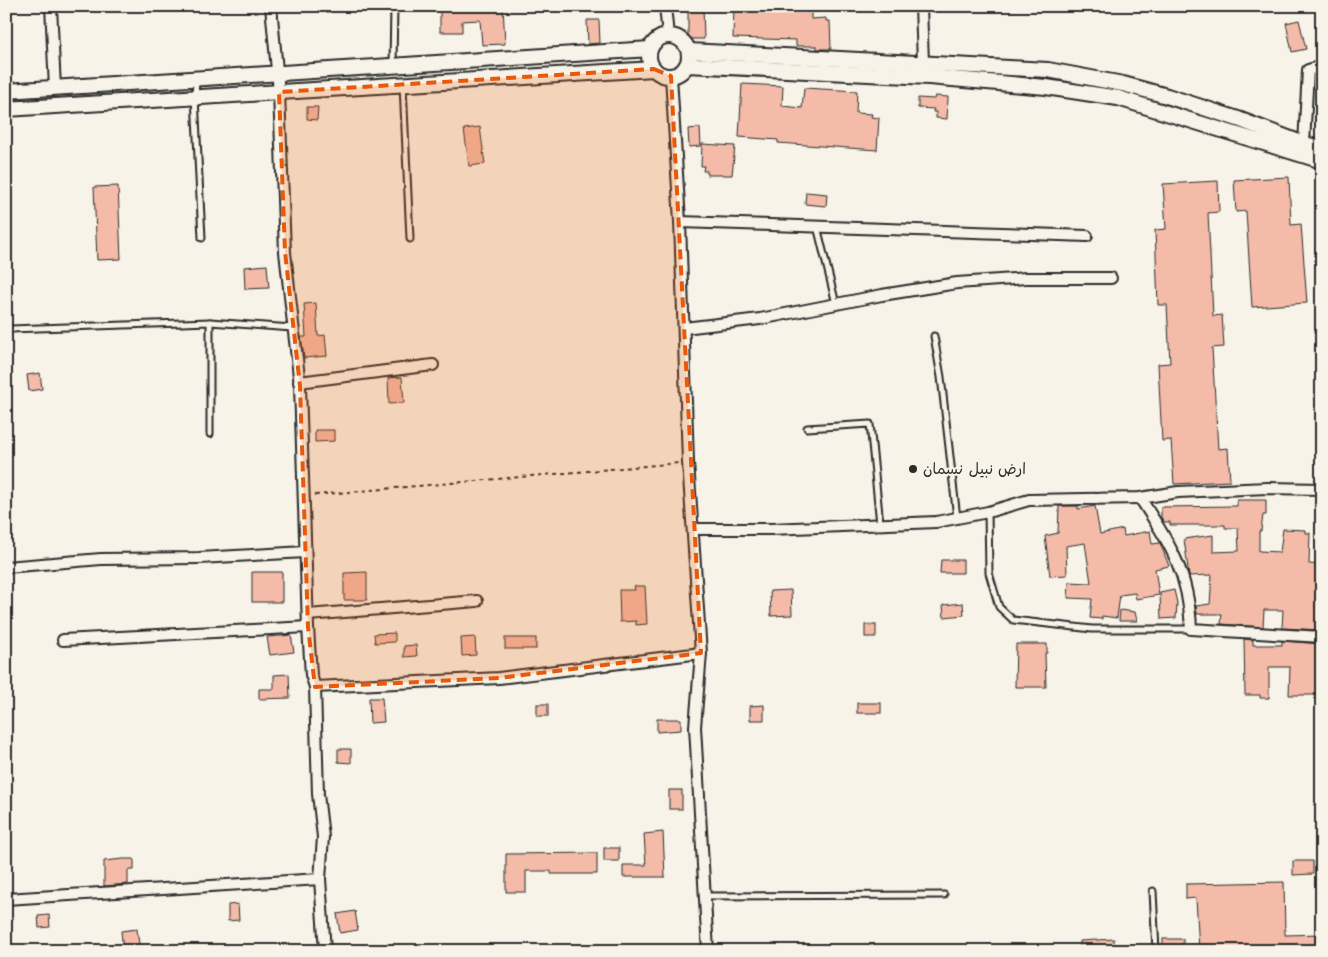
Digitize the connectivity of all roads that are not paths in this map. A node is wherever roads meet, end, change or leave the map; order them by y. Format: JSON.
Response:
{"nodes":[{"id":1,"x":51,"y":6,"type":"edge"},
{"id":2,"x":271,"y":6,"type":"edge"},
{"id":3,"x":394,"y":6,"type":"edge"},
{"id":4,"x":665,"y":6,"type":"edge"},
{"id":5,"x":921,"y":6,"type":"edge"},
{"id":6,"x":668,"y":36,"type":"junction"},
{"id":7,"x":650,"y":49,"type":"junction"},
{"id":8,"x":688,"y":58,"type":"junction"},
{"id":9,"x":923,"y":63,"type":"junction"},
{"id":10,"x":393,"y":65,"type":"junction"},
{"id":11,"x":1322,"y":66,"type":"edge"},
{"id":12,"x":654,"y":69,"type":"junction"},
{"id":13,"x":277,"y":73,"type":"junction"},
{"id":14,"x":671,"y":76,"type":"junction"},
{"id":15,"x":197,"y":79,"type":"junction"},
{"id":16,"x":403,"y":84,"type":"junction"},
{"id":17,"x":55,"y":88,"type":"junction"},
{"id":18,"x":6,"y":92,"type":"edge"},
{"id":19,"x":279,"y":92,"type":"junction"},
{"id":20,"x":195,"y":97,"type":"junction"},
{"id":21,"x":6,"y":109,"type":"edge"},
{"id":22,"x":1304,"y":144,"type":"junction"},
{"id":23,"x":1322,"y":148,"type":"edge"},
{"id":24,"x":1322,"y":161,"type":"edge"},
{"id":25,"x":680,"y":222,"type":"junction"},
{"id":26,"x":816,"y":226,"type":"junction"},
{"id":27,"x":1087,"y":236,"type":"dead end"},
{"id":28,"x":202,"y":238,"type":"dead end"},
{"id":29,"x":410,"y":239,"type":"dead end"},
{"id":30,"x":1110,"y":278,"type":"dead end"},
{"id":31,"x":836,"y":304,"type":"junction"},
{"id":32,"x":210,"y":322,"type":"junction"},
{"id":33,"x":292,"y":328,"type":"junction"},
{"id":34,"x":684,"y":328,"type":"junction"},
{"id":35,"x":10,"y":329,"type":"dead end"},
{"id":36,"x":934,"y":336,"type":"dead end"},
{"id":37,"x":433,"y":365,"type":"dead end"},
{"id":38,"x":299,"y":382,"type":"junction"},
{"id":39,"x":807,"y":428,"type":"dead end"},
{"id":40,"x":210,"y":434,"type":"dead end"},
{"id":41,"x":1322,"y":489,"type":"edge"},
{"id":42,"x":1140,"y":498,"type":"junction"},
{"id":43,"x":988,"y":512,"type":"junction"},
{"id":44,"x":957,"y":518,"type":"junction"},
{"id":45,"x":880,"y":525,"type":"junction"},
{"id":46,"x":693,"y":530,"type":"junction"},
{"id":47,"x":305,"y":552,"type":"junction"},
{"id":48,"x":6,"y":567,"type":"edge"},
{"id":49,"x":476,"y":601,"type":"dead end"},
{"id":50,"x":308,"y":615,"type":"junction"},
{"id":51,"x":308,"y":627,"type":"junction"},
{"id":52,"x":1191,"y":629,"type":"junction"},
{"id":53,"x":1322,"y":637,"type":"edge"},
{"id":54,"x":63,"y":640,"type":"dead end"},
{"id":55,"x":700,"y":653,"type":"junction"},
{"id":56,"x":315,"y":687,"type":"junction"},
{"id":57,"x":320,"y":879,"type":"junction"},
{"id":58,"x":1153,"y":891,"type":"dead end"},
{"id":59,"x":944,"y":895,"type":"dead end"},
{"id":60,"x":705,"y":896,"type":"junction"},
{"id":61,"x":6,"y":899,"type":"edge"},
{"id":62,"x":325,"y":951,"type":"edge"},
{"id":63,"x":708,"y":951,"type":"edge"},
{"id":64,"x":1156,"y":951,"type":"edge"}],
"edges":[{"from":1,"to":17,"type":"street"},
{"from":2,"to":13,"type":"street"},
{"from":3,"to":10,"type":"lane"},
{"from":4,"to":6,"type":"street"},
{"from":5,"to":9,"type":"street"},
{"from":6,"to":7,"type":"street"},
{"from":6,"to":8,"type":"street"},
{"from":7,"to":10,"type":"street"},
{"from":7,"to":12,"type":"street"},
{"from":8,"to":9,"type":"street"},
{"from":8,"to":14,"type":"street"},
{"from":8,"to":24,"type":"street"},
{"from":9,"to":22,"type":"street"},
{"from":10,"to":13,"type":"street"},
{"from":11,"to":22,"type":"street"},
{"from":12,"to":14,"type":"street"},
{"from":12,"to":16,"type":"street"},
{"from":13,"to":15,"type":"street"},
{"from":13,"to":19,"type":"street"},
{"from":14,"to":25,"type":"street"},
{"from":15,"to":17,"type":"street"},
{"from":15,"to":20,"type":"lane"},
{"from":16,"to":19,"type":"street"},
{"from":16,"to":29,"type":"lane"},
{"from":17,"to":18,"type":"street"},
{"from":19,"to":20,"type":"street"},
{"from":19,"to":33,"type":"street"},
{"from":20,"to":21,"type":"street"},
{"from":20,"to":28,"type":"lane"},
{"from":22,"to":23,"type":"street"},
{"from":25,"to":26,"type":"street"},
{"from":25,"to":34,"type":"street"},
{"from":26,"to":27,"type":"street"},
{"from":26,"to":31,"type":"lane"},
{"from":30,"to":31,"type":"street"},
{"from":31,"to":34,"type":"street"},
{"from":32,"to":33,"type":"lane"},
{"from":32,"to":35,"type":"lane"},
{"from":32,"to":40,"type":"lane"},
{"from":33,"to":38,"type":"street"},
{"from":34,"to":46,"type":"street"},
{"from":36,"to":44,"type":"lane"},
{"from":37,"to":38,"type":"street"},
{"from":38,"to":47,"type":"street"},
{"from":39,"to":45,"type":"lane"},
{"from":41,"to":42,"type":"street"},
{"from":42,"to":43,"type":"street"},
{"from":42,"to":52,"type":"street"},
{"from":43,"to":44,"type":"street"},
{"from":43,"to":52,"type":"lane"},
{"from":44,"to":45,"type":"street"},
{"from":45,"to":46,"type":"street"},
{"from":46,"to":55,"type":"street"},
{"from":47,"to":48,"type":"street"},
{"from":47,"to":50,"type":"street"},
{"from":49,"to":50,"type":"street"},
{"from":50,"to":51,"type":"street"},
{"from":51,"to":54,"type":"street"},
{"from":51,"to":56,"type":"street"},
{"from":52,"to":53,"type":"street"},
{"from":55,"to":56,"type":"street"},
{"from":55,"to":60,"type":"street"},
{"from":56,"to":57,"type":"street"},
{"from":57,"to":61,"type":"street"},
{"from":57,"to":62,"type":"street"},
{"from":58,"to":64,"type":"lane"},
{"from":59,"to":60,"type":"lane"},
{"from":60,"to":63,"type":"street"}]}
